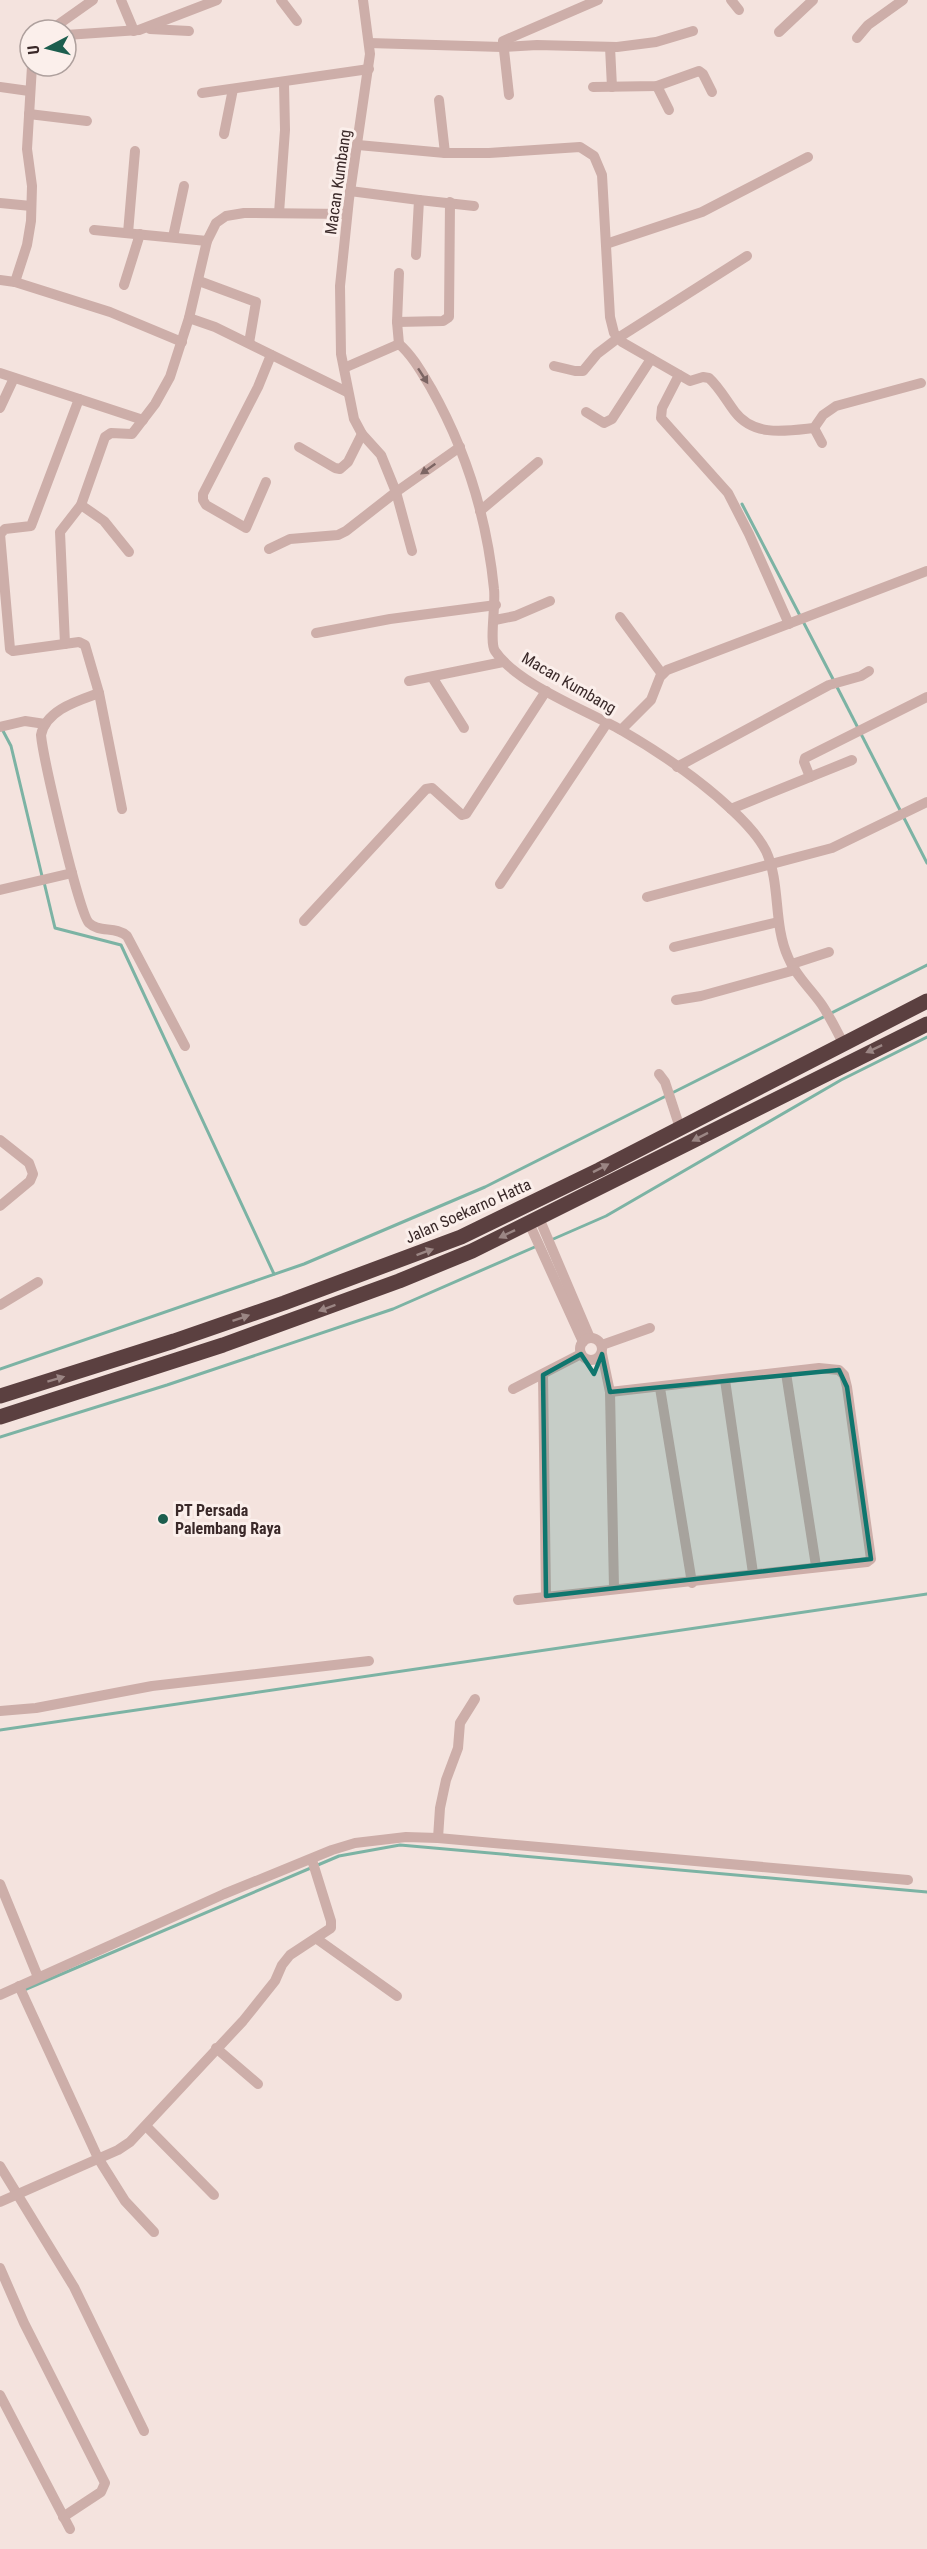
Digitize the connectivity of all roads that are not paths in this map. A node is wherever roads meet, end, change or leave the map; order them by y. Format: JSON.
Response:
{"nodes":[{"id":1,"x":93,"y":0,"type":"edge"},
{"id":2,"x":121,"y":0,"type":"edge"},
{"id":3,"x":217,"y":0,"type":"edge"},
{"id":4,"x":281,"y":0,"type":"edge"},
{"id":5,"x":363,"y":0,"type":"edge"},
{"id":6,"x":598,"y":0,"type":"edge"},
{"id":7,"x":731,"y":0,"type":"edge"},
{"id":8,"x":813,"y":0,"type":"edge"},
{"id":9,"x":903,"y":0,"type":"edge"},
{"id":10,"x":586,"y":2,"type":"edge"},
{"id":11,"x":739,"y":10,"type":"dead end"},
{"id":12,"x":68,"y":18,"type":"edge"},
{"id":13,"x":297,"y":21,"type":"dead end"},
{"id":14,"x":146,"y":28,"type":"junction"},
{"id":15,"x":134,"y":31,"type":"junction"},
{"id":16,"x":189,"y":31,"type":"dead end"},
{"id":17,"x":693,"y":31,"type":"dead end"},
{"id":18,"x":779,"y":32,"type":"dead end"},
{"id":19,"x":78,"y":34,"type":"edge"},
{"id":20,"x":857,"y":38,"type":"dead end"},
{"id":21,"x":369,"y":43,"type":"junction"},
{"id":22,"x":502,"y":47,"type":"junction"},
{"id":23,"x":610,"y":47,"type":"junction"},
{"id":24,"x":369,"y":69,"type":"junction"},
{"id":25,"x":31,"y":78,"type":"edge"},
{"id":26,"x":284,"y":83,"type":"junction"},
{"id":27,"x":657,"y":86,"type":"junction"},
{"id":28,"x":0,"y":87,"type":"edge"},
{"id":29,"x":593,"y":87,"type":"dead end"},
{"id":30,"x":612,"y":87,"type":"junction"},
{"id":31,"x":233,"y":89,"type":"junction"},
{"id":32,"x":29,"y":92,"type":"junction"},
{"id":33,"x":712,"y":92,"type":"dead end"},
{"id":34,"x":202,"y":93,"type":"dead end"},
{"id":35,"x":509,"y":95,"type":"dead end"},
{"id":36,"x":439,"y":100,"type":"dead end"},
{"id":37,"x":669,"y":110,"type":"dead end"},
{"id":38,"x":29,"y":114,"type":"junction"},
{"id":39,"x":87,"y":121,"type":"dead end"},
{"id":40,"x":224,"y":134,"type":"dead end"},
{"id":41,"x":358,"y":145,"type":"junction"},
{"id":42,"x":135,"y":151,"type":"dead end"},
{"id":43,"x":445,"y":153,"type":"junction"},
{"id":44,"x":808,"y":157,"type":"dead end"},
{"id":45,"x":184,"y":186,"type":"dead end"},
{"id":46,"x":350,"y":191,"type":"junction"},
{"id":47,"x":419,"y":200,"type":"junction"},
{"id":48,"x":450,"y":202,"type":"junction"},
{"id":49,"x":0,"y":203,"type":"edge"},
{"id":50,"x":31,"y":206,"type":"junction"},
{"id":51,"x":474,"y":206,"type":"dead end"},
{"id":52,"x":279,"y":213,"type":"junction"},
{"id":53,"x":347,"y":214,"type":"junction"},
{"id":54,"x":94,"y":230,"type":"dead end"},
{"id":55,"x":128,"y":233,"type":"junction"},
{"id":56,"x":140,"y":234,"type":"junction"},
{"id":57,"x":173,"y":237,"type":"junction"},
{"id":58,"x":207,"y":241,"type":"junction"},
{"id":59,"x":606,"y":244,"type":"junction"},
{"id":60,"x":416,"y":255,"type":"dead end"},
{"id":61,"x":747,"y":256,"type":"dead end"},
{"id":62,"x":399,"y":273,"type":"dead end"},
{"id":63,"x":0,"y":280,"type":"edge"},
{"id":64,"x":199,"y":281,"type":"junction"},
{"id":65,"x":15,"y":282,"type":"junction"},
{"id":66,"x":124,"y":285,"type":"dead end"},
{"id":67,"x":189,"y":318,"type":"junction"},
{"id":68,"x":398,"y":322,"type":"junction"},
{"id":69,"x":618,"y":338,"type":"junction"},
{"id":70,"x":182,"y":342,"type":"junction"},
{"id":71,"x":249,"y":343,"type":"junction"},
{"id":72,"x":399,"y":344,"type":"junction"},
{"id":73,"x":271,"y":355,"type":"junction"},
{"id":74,"x":651,"y":359,"type":"junction"},
{"id":75,"x":554,"y":366,"type":"dead end"},
{"id":76,"x":344,"y":368,"type":"junction"},
{"id":77,"x":0,"y":373,"type":"edge"},
{"id":78,"x":679,"y":375,"type":"junction"},
{"id":79,"x":14,"y":378,"type":"junction"},
{"id":80,"x":921,"y":383,"type":"dead end"},
{"id":81,"x":347,"y":393,"type":"junction"},
{"id":82,"x":80,"y":399,"type":"junction"},
{"id":83,"x":0,"y":408,"type":"edge"},
{"id":84,"x":586,"y":412,"type":"dead end"},
{"id":85,"x":139,"y":425,"type":"junction"},
{"id":86,"x":814,"y":428,"type":"junction"},
{"id":87,"x":362,"y":434,"type":"junction"},
{"id":88,"x":822,"y":443,"type":"dead end"},
{"id":89,"x":299,"y":447,"type":"dead end"},
{"id":90,"x":460,"y":447,"type":"junction"},
{"id":91,"x":538,"y":462,"type":"dead end"},
{"id":92,"x":266,"y":482,"type":"dead end"},
{"id":93,"x":396,"y":492,"type":"junction"},
{"id":94,"x":81,"y":505,"type":"junction"},
{"id":95,"x":480,"y":512,"type":"junction"},
{"id":96,"x":0,"y":539,"type":"edge"},
{"id":97,"x":269,"y":549,"type":"dead end"},
{"id":98,"x":411,"y":551,"type":"dead end"},
{"id":99,"x":129,"y":552,"type":"dead end"},
{"id":100,"x":927,"y":571,"type":"edge"},
{"id":101,"x":550,"y":601,"type":"dead end"},
{"id":102,"x":496,"y":605,"type":"junction"},
{"id":103,"x":620,"y":616,"type":"dead end"},
{"id":104,"x":495,"y":620,"type":"junction"},
{"id":105,"x":796,"y":622,"type":"junction"},
{"id":106,"x":316,"y":633,"type":"dead end"},
{"id":107,"x":66,"y":644,"type":"junction"},
{"id":108,"x":503,"y":662,"type":"junction"},
{"id":109,"x":869,"y":671,"type":"dead end"},
{"id":110,"x":662,"y":674,"type":"junction"},
{"id":111,"x":432,"y":677,"type":"junction"},
{"id":112,"x":409,"y":681,"type":"dead end"},
{"id":113,"x":546,"y":691,"type":"junction"},
{"id":114,"x":99,"y":693,"type":"junction"},
{"id":115,"x":927,"y":697,"type":"edge"},
{"id":116,"x":607,"y":723,"type":"junction"},
{"id":117,"x":45,"y":724,"type":"junction"},
{"id":118,"x":4,"y":725,"type":"edge"},
{"id":119,"x":464,"y":728,"type":"dead end"},
{"id":120,"x":621,"y":730,"type":"junction"},
{"id":121,"x":852,"y":760,"type":"dead end"},
{"id":122,"x":676,"y":767,"type":"junction"},
{"id":123,"x":810,"y":777,"type":"junction"},
{"id":124,"x":927,"y":802,"type":"edge"},
{"id":125,"x":122,"y":809,"type":"dead end"},
{"id":126,"x":731,"y":809,"type":"junction"},
{"id":127,"x":770,"y":864,"type":"junction"},
{"id":128,"x":72,"y":873,"type":"junction"},
{"id":129,"x":500,"y":884,"type":"dead end"},
{"id":130,"x":0,"y":890,"type":"edge"},
{"id":131,"x":647,"y":897,"type":"dead end"},
{"id":132,"x":304,"y":921,"type":"dead end"},
{"id":133,"x":778,"y":922,"type":"junction"},
{"id":134,"x":674,"y":947,"type":"dead end"},
{"id":135,"x":829,"y":952,"type":"dead end"},
{"id":136,"x":794,"y":967,"type":"junction"},
{"id":137,"x":676,"y":1000,"type":"dead end"},
{"id":138,"x":927,"y":1001,"type":"edge"},
{"id":139,"x":927,"y":1024,"type":"edge"},
{"id":140,"x":844,"y":1045,"type":"junction"},
{"id":141,"x":185,"y":1046,"type":"dead end"},
{"id":142,"x":659,"y":1074,"type":"dead end"},
{"id":143,"x":680,"y":1128,"type":"junction"},
{"id":144,"x":0,"y":1140,"type":"edge"},
{"id":145,"x":0,"y":1206,"type":"edge"},
{"id":146,"x":537,"y":1227,"type":"junction"},
{"id":147,"x":362,"y":1274,"type":"junction"},
{"id":148,"x":38,"y":1282,"type":"dead end"},
{"id":149,"x":370,"y":1292,"type":"junction"},
{"id":150,"x":0,"y":1305,"type":"edge"},
{"id":151,"x":650,"y":1328,"type":"dead end"},
{"id":152,"x":587,"y":1340,"type":"junction"},
{"id":153,"x":602,"y":1350,"type":"junction"},
{"id":154,"x":581,"y":1354,"type":"junction"},
{"id":155,"x":786,"y":1373,"type":"junction"},
{"id":156,"x":543,"y":1375,"type":"junction"},
{"id":157,"x":725,"y":1380,"type":"junction"},
{"id":158,"x":660,"y":1388,"type":"junction"},
{"id":159,"x":513,"y":1389,"type":"dead end"},
{"id":160,"x":610,"y":1392,"type":"junction"},
{"id":161,"x":0,"y":1396,"type":"edge"},
{"id":162,"x":0,"y":1417,"type":"edge"},
{"id":163,"x":816,"y":1566,"type":"junction"},
{"id":164,"x":753,"y":1573,"type":"junction"},
{"id":165,"x":692,"y":1583,"type":"junction"},
{"id":166,"x":614,"y":1588,"type":"junction"},
{"id":167,"x":546,"y":1596,"type":"junction"},
{"id":168,"x":518,"y":1600,"type":"dead end"},
{"id":169,"x":369,"y":1661,"type":"dead end"},
{"id":170,"x":475,"y":1699,"type":"dead end"},
{"id":171,"x":0,"y":1712,"type":"edge"},
{"id":172,"x":438,"y":1838,"type":"junction"},
{"id":173,"x":312,"y":1862,"type":"junction"},
{"id":174,"x":908,"y":1880,"type":"dead end"},
{"id":175,"x":0,"y":1884,"type":"edge"},
{"id":176,"x":317,"y":1939,"type":"junction"},
{"id":177,"x":38,"y":1977,"type":"junction"},
{"id":178,"x":20,"y":1988,"type":"junction"},
{"id":179,"x":0,"y":1995,"type":"edge"},
{"id":180,"x":397,"y":1996,"type":"dead end"},
{"id":181,"x":216,"y":2048,"type":"junction"},
{"id":182,"x":258,"y":2084,"type":"dead end"},
{"id":183,"x":146,"y":2126,"type":"junction"},
{"id":184,"x":98,"y":2158,"type":"junction"},
{"id":185,"x":0,"y":2166,"type":"edge"},
{"id":186,"x":18,"y":2193,"type":"junction"},
{"id":187,"x":214,"y":2195,"type":"dead end"},
{"id":188,"x":0,"y":2202,"type":"edge"},
{"id":189,"x":154,"y":2232,"type":"dead end"},
{"id":190,"x":0,"y":2268,"type":"edge"},
{"id":191,"x":0,"y":2395,"type":"edge"},
{"id":192,"x":144,"y":2431,"type":"dead end"},
{"id":193,"x":63,"y":2517,"type":"junction"},
{"id":194,"x":70,"y":2529,"type":"dead end"}],
"edges":[{"from":1,"to":12,"type":"street"},
{"from":2,"to":15,"type":"street"},
{"from":3,"to":14,"type":"street"},
{"from":4,"to":13,"type":"street"},
{"from":5,"to":21,"type":"street","name":"Macan Kumbang"},
{"from":6,"to":10,"type":"street"},
{"from":7,"to":11,"type":"street"},
{"from":8,"to":18,"type":"street"},
{"from":9,"to":20,"type":"street"},
{"from":10,"to":22,"type":"street"},
{"from":14,"to":15,"type":"street"},
{"from":14,"to":16,"type":"street"},
{"from":15,"to":19,"type":"street"},
{"from":17,"to":23,"type":"street"},
{"from":21,"to":22,"type":"street"},
{"from":21,"to":24,"type":"street","name":"Macan Kumbang"},
{"from":22,"to":23,"type":"street"},
{"from":22,"to":35,"type":"street"},
{"from":23,"to":30,"type":"street"},
{"from":24,"to":26,"type":"street"},
{"from":24,"to":41,"type":"street","name":"Macan Kumbang"},
{"from":25,"to":32,"type":"street"},
{"from":26,"to":31,"type":"street"},
{"from":26,"to":52,"type":"street"},
{"from":27,"to":30,"type":"street"},
{"from":27,"to":33,"type":"street"},
{"from":27,"to":37,"type":"street"},
{"from":28,"to":32,"type":"street"},
{"from":29,"to":30,"type":"street"},
{"from":31,"to":34,"type":"street"},
{"from":31,"to":40,"type":"street"},
{"from":32,"to":38,"type":"street"},
{"from":36,"to":43,"type":"street"},
{"from":38,"to":39,"type":"street"},
{"from":38,"to":50,"type":"street"},
{"from":41,"to":43,"type":"street"},
{"from":41,"to":46,"type":"street","name":"Macan Kumbang"},
{"from":42,"to":55,"type":"street"},
{"from":43,"to":59,"type":"street"},
{"from":44,"to":59,"type":"street"},
{"from":45,"to":57,"type":"street"},
{"from":46,"to":47,"type":"street"},
{"from":46,"to":53,"type":"street","name":"Macan Kumbang"},
{"from":47,"to":48,"type":"street"},
{"from":47,"to":60,"type":"street"},
{"from":48,"to":51,"type":"street"},
{"from":48,"to":68,"type":"street"},
{"from":49,"to":50,"type":"street"},
{"from":50,"to":65,"type":"street"},
{"from":52,"to":53,"type":"street"},
{"from":52,"to":58,"type":"street"},
{"from":53,"to":76,"type":"street","name":"Macan Kumbang"},
{"from":54,"to":55,"type":"street"},
{"from":55,"to":56,"type":"street"},
{"from":56,"to":57,"type":"street"},
{"from":56,"to":66,"type":"street"},
{"from":57,"to":58,"type":"street"},
{"from":58,"to":64,"type":"street"},
{"from":59,"to":69,"type":"street"},
{"from":61,"to":69,"type":"street"},
{"from":62,"to":68,"type":"street"},
{"from":63,"to":65,"type":"street"},
{"from":64,"to":67,"type":"street"},
{"from":64,"to":71,"type":"street"},
{"from":65,"to":70,"type":"street"},
{"from":67,"to":70,"type":"street"},
{"from":67,"to":71,"type":"street"},
{"from":68,"to":72,"type":"street"},
{"from":69,"to":74,"type":"street"},
{"from":69,"to":75,"type":"street"},
{"from":70,"to":85,"type":"street"},
{"from":71,"to":73,"type":"street"},
{"from":72,"to":76,"type":"street"},
{"from":72,"to":90,"type":"street","name":"Macan Kumbang","one_way":true},
{"from":73,"to":81,"type":"street"},
{"from":73,"to":92,"type":"street"},
{"from":74,"to":78,"type":"street"},
{"from":74,"to":84,"type":"street"},
{"from":76,"to":81,"type":"street","name":"Macan Kumbang"},
{"from":77,"to":79,"type":"street"},
{"from":78,"to":86,"type":"street"},
{"from":78,"to":105,"type":"street"},
{"from":79,"to":82,"type":"street"},
{"from":79,"to":83,"type":"street"},
{"from":80,"to":86,"type":"street"},
{"from":81,"to":87,"type":"street","name":"Macan Kumbang"},
{"from":82,"to":85,"type":"street"},
{"from":82,"to":96,"type":"street"},
{"from":85,"to":94,"type":"street"},
{"from":86,"to":88,"type":"street"},
{"from":87,"to":89,"type":"street"},
{"from":87,"to":93,"type":"street","name":"Macan Kumbang"},
{"from":90,"to":93,"type":"street","one_way":true},
{"from":90,"to":95,"type":"street","name":"Macan Kumbang"},
{"from":91,"to":95,"type":"street"},
{"from":93,"to":97,"type":"street"},
{"from":93,"to":98,"type":"street","name":"Macan Kumbang"},
{"from":94,"to":99,"type":"street"},
{"from":94,"to":107,"type":"street"},
{"from":95,"to":102,"type":"street","name":"Macan Kumbang"},
{"from":96,"to":107,"type":"street"},
{"from":100,"to":105,"type":"street"},
{"from":101,"to":104,"type":"street"},
{"from":102,"to":104,"type":"street","name":"Macan Kumbang"},
{"from":102,"to":106,"type":"street"},
{"from":103,"to":110,"type":"street"},
{"from":104,"to":108,"type":"street","name":"Macan Kumbang"},
{"from":105,"to":110,"type":"street"},
{"from":107,"to":114,"type":"street"},
{"from":108,"to":111,"type":"street"},
{"from":108,"to":113,"type":"street","name":"Macan Kumbang"},
{"from":109,"to":122,"type":"street"},
{"from":110,"to":120,"type":"street"},
{"from":111,"to":112,"type":"street"},
{"from":111,"to":119,"type":"street"},
{"from":113,"to":116,"type":"street","name":"Macan Kumbang"},
{"from":113,"to":132,"type":"street"},
{"from":114,"to":117,"type":"street"},
{"from":114,"to":125,"type":"street"},
{"from":115,"to":123,"type":"street"},
{"from":116,"to":120,"type":"street","name":"Macan Kumbang"},
{"from":116,"to":129,"type":"street"},
{"from":117,"to":118,"type":"street"},
{"from":117,"to":128,"type":"street"},
{"from":120,"to":122,"type":"street","name":"Macan Kumbang"},
{"from":121,"to":123,"type":"street"},
{"from":122,"to":126,"type":"street","name":"Macan Kumbang"},
{"from":123,"to":126,"type":"street"},
{"from":124,"to":127,"type":"street"},
{"from":126,"to":127,"type":"street","name":"Macan Kumbang"},
{"from":127,"to":131,"type":"street"},
{"from":127,"to":133,"type":"street","name":"Macan Kumbang"},
{"from":128,"to":130,"type":"street"},
{"from":128,"to":141,"type":"street"},
{"from":133,"to":134,"type":"street"},
{"from":133,"to":136,"type":"street","name":"Macan Kumbang"},
{"from":135,"to":136,"type":"street"},
{"from":136,"to":137,"type":"street"},
{"from":136,"to":140,"type":"street","name":"Macan Kumbang"},
{"from":138,"to":140,"type":"highway","name":"Jalan Soekarno Hatta"},
{"from":139,"to":146,"type":"highway","one_way":true},
{"from":140,"to":143,"type":"highway","name":"Jalan Soekarno Hatta"},
{"from":142,"to":143,"type":"street"},
{"from":147,"to":143,"type":"highway","name":"Jalan Soekarno Hatta","one_way":true},
{"from":144,"to":145,"type":"street"},
{"from":146,"to":149,"type":"highway","one_way":true},
{"from":146,"to":152,"type":"street"},
{"from":147,"to":149,"type":"highway"},
{"from":161,"to":147,"type":"highway","name":"Jalan Soekarno Hatta","one_way":true},
{"from":148,"to":150,"type":"street"},
{"from":149,"to":162,"type":"highway","one_way":true},
{"from":151,"to":153,"type":"street"},
{"from":152,"to":153,"type":"street"},
{"from":152,"to":154,"type":"street"},
{"from":153,"to":154,"type":"street"},
{"from":153,"to":160,"type":"street"},
{"from":154,"to":156,"type":"street"},
{"from":155,"to":157,"type":"street"},
{"from":155,"to":163,"type":"street"},
{"from":155,"to":163,"type":"street"},
{"from":156,"to":159,"type":"street"},
{"from":156,"to":167,"type":"street"},
{"from":157,"to":158,"type":"street"},
{"from":157,"to":164,"type":"street"},
{"from":158,"to":160,"type":"street"},
{"from":158,"to":165,"type":"street"},
{"from":160,"to":166,"type":"street"},
{"from":163,"to":164,"type":"street"},
{"from":164,"to":165,"type":"street"},
{"from":165,"to":166,"type":"street"},
{"from":166,"to":167,"type":"street"},
{"from":167,"to":168,"type":"street"},
{"from":169,"to":171,"type":"street"},
{"from":170,"to":172,"type":"street"},
{"from":172,"to":173,"type":"street"},
{"from":172,"to":174,"type":"street"},
{"from":173,"to":176,"type":"street"},
{"from":173,"to":177,"type":"street"},
{"from":175,"to":177,"type":"street"},
{"from":176,"to":180,"type":"street"},
{"from":176,"to":181,"type":"street"},
{"from":177,"to":178,"type":"street"},
{"from":178,"to":179,"type":"street"},
{"from":178,"to":184,"type":"street"},
{"from":181,"to":182,"type":"street"},
{"from":181,"to":183,"type":"street"},
{"from":183,"to":184,"type":"street"},
{"from":183,"to":187,"type":"street"},
{"from":184,"to":186,"type":"street"},
{"from":184,"to":189,"type":"street"},
{"from":185,"to":186,"type":"street"},
{"from":186,"to":188,"type":"street"},
{"from":186,"to":192,"type":"street"},
{"from":190,"to":193,"type":"street"},
{"from":191,"to":193,"type":"street"},
{"from":193,"to":194,"type":"street"}]}
